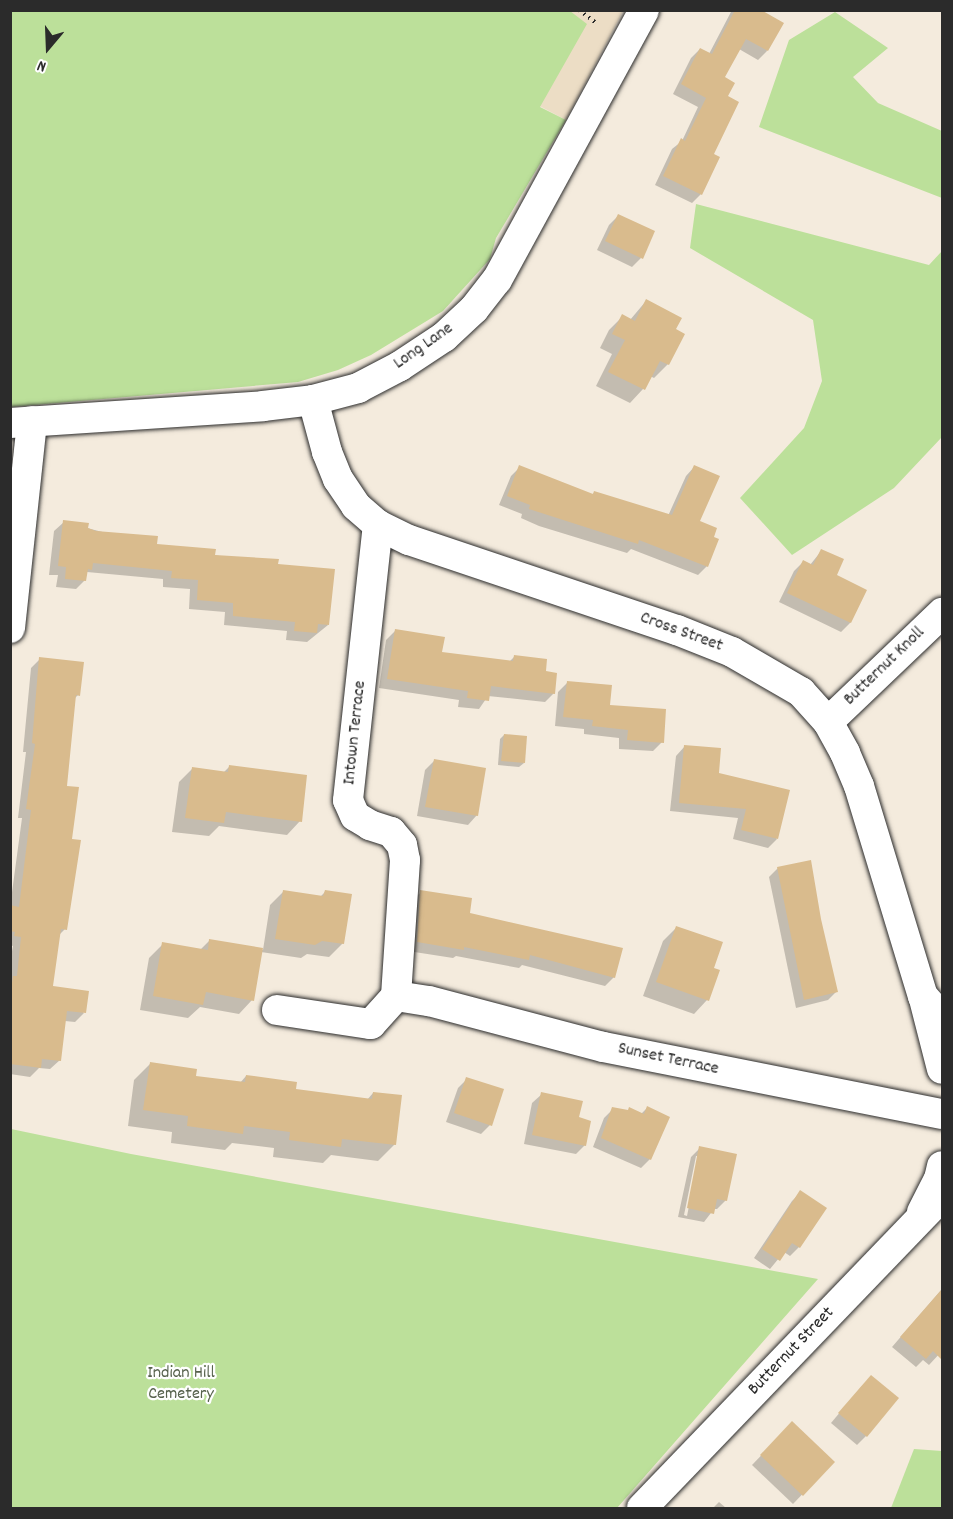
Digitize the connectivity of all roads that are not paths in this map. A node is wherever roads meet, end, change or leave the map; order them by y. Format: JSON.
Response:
{"nodes":[{"id":1,"x":644,"y":10,"type":"edge"},
{"id":2,"x":313,"y":400,"type":"junction"},
{"id":3,"x":21,"y":422,"type":"edge"},
{"id":4,"x":378,"y":525,"type":"junction"},
{"id":5,"x":942,"y":613,"type":"edge"},
{"id":6,"x":10,"y":628,"type":"edge"},
{"id":7,"x":828,"y":722,"type":"junction"},
{"id":8,"x":396,"y":996,"type":"junction"},
{"id":9,"x":923,"y":996,"type":"junction"},
{"id":10,"x":277,"y":1011,"type":"dead end"},
{"id":11,"x":942,"y":1018,"type":"edge"},
{"id":12,"x":942,"y":1069,"type":"edge"},
{"id":13,"x":942,"y":1114,"type":"edge"},
{"id":14,"x":942,"y":1166,"type":"edge"},
{"id":15,"x":942,"y":1196,"type":"edge"},
{"id":16,"x":911,"y":1229,"type":"junction"},
{"id":17,"x":642,"y":1509,"type":"edge"}],
"edges":[{"from":1,"to":2,"type":"street","name":"Long Lane"},
{"from":2,"to":3,"type":"street","name":"Long Lane"},
{"from":2,"to":4,"type":"street","name":"Cross Street"},
{"from":3,"to":6,"type":"street"},
{"from":4,"to":7,"type":"street","name":"Cross Street"},
{"from":4,"to":8,"type":"street","name":"Intown Terrace"},
{"from":5,"to":7,"type":"street","name":"Butternut Knoll"},
{"from":7,"to":9,"type":"street","name":"Cross Street"},
{"from":8,"to":10,"type":"street"},
{"from":8,"to":13,"type":"street","name":"Sunset Terrace"},
{"from":9,"to":11,"type":"street","name":"Cross Street"},
{"from":9,"to":12,"type":"street","name":"Cross Street"},
{"from":14,"to":16,"type":"street"},
{"from":15,"to":16,"type":"street","name":"Butternut Street"},
{"from":16,"to":17,"type":"street","name":"Butternut Street"}]}
